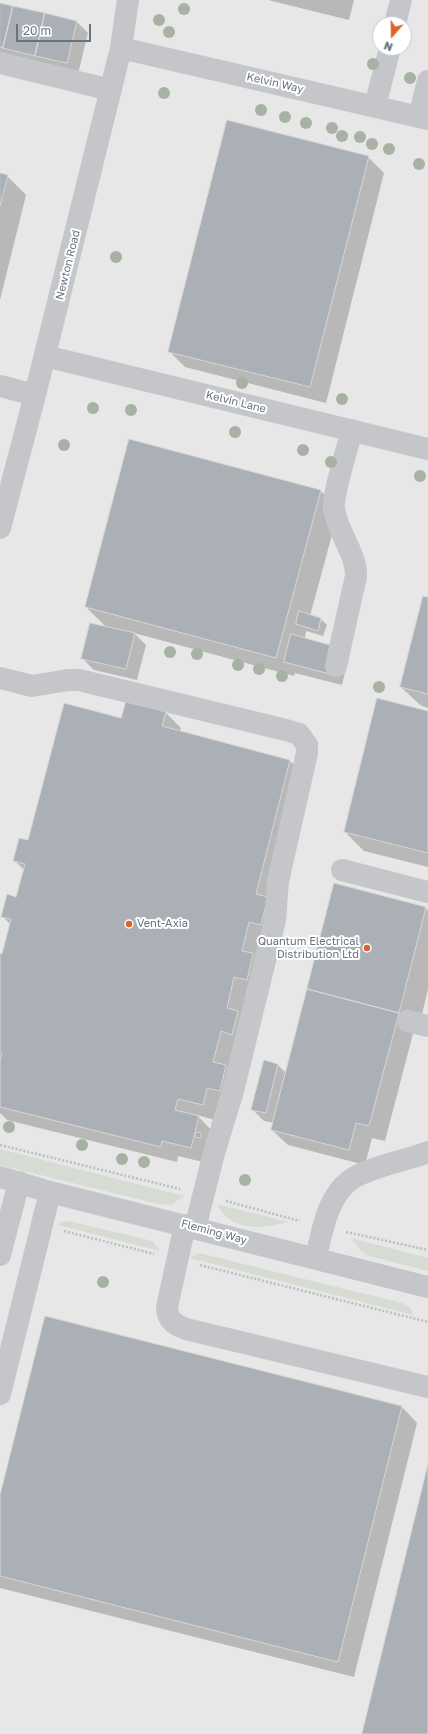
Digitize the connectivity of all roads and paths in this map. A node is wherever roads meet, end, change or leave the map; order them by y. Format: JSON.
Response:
{"nodes":[{"id":1,"x":128,"y":0,"type":"edge"},
{"id":2,"x":401,"y":0,"type":"edge"},
{"id":3,"x":397,"y":16,"type":"edge"},
{"id":4,"x":121,"y":48,"type":"junction"},
{"id":5,"x":388,"y":56,"type":"edge"},
{"id":6,"x":0,"y":63,"type":"edge"},
{"id":7,"x":428,"y":81,"type":"edge"},
{"id":8,"x":111,"y":90,"type":"junction"},
{"id":9,"x":375,"y":106,"type":"junction"},
{"id":10,"x":423,"y":118,"type":"edge"},
{"id":11,"x":45,"y":356,"type":"junction"},
{"id":12,"x":0,"y":386,"type":"edge"},
{"id":13,"x":35,"y":395,"type":"junction"},
{"id":14,"x":352,"y":430,"type":"junction"},
{"id":15,"x":428,"y":448,"type":"edge"},
{"id":16,"x":0,"y":528,"type":"edge"},
{"id":17,"x":336,"y":666,"type":"dead end"},
{"id":18,"x":0,"y":678,"type":"edge"},
{"id":19,"x":342,"y":870,"type":"dead end"},
{"id":20,"x":428,"y":892,"type":"edge"},
{"id":21,"x":428,"y":1152,"type":"edge"},
{"id":22,"x":9,"y":1180,"type":"edge"},
{"id":23,"x":50,"y":1192,"type":"junction"},
{"id":24,"x":41,"y":1225,"type":"junction"},
{"id":25,"x":190,"y":1226,"type":"junction"},
{"id":26,"x":2,"y":1243,"type":"edge"},
{"id":27,"x":316,"y":1258,"type":"junction"},
{"id":28,"x":178,"y":1260,"type":"junction"},
{"id":29,"x":428,"y":1287,"type":"edge"},
{"id":30,"x":428,"y":1322,"type":"edge"},
{"id":31,"x":428,"y":1388,"type":"edge"},
{"id":32,"x":0,"y":1394,"type":"edge"}],
"edges":[{"from":1,"to":4,"type":"street","name":"Newton Road"},
{"from":2,"to":3,"type":"street"},
{"from":4,"to":8,"type":"street","name":"Newton Road"},
{"from":4,"to":9,"type":"street","name":"Kelvin Way"},
{"from":5,"to":9,"type":"street"},
{"from":6,"to":8,"type":"street"},
{"from":7,"to":10,"type":"street"},
{"from":8,"to":11,"type":"street","name":"Newton Road"},
{"from":9,"to":10,"type":"street","name":"Kelvin Way"},
{"from":11,"to":13,"type":"street","name":"Newton Road"},
{"from":11,"to":14,"type":"street","name":"Kelvin Lane"},
{"from":12,"to":13,"type":"street"},
{"from":13,"to":16,"type":"street","name":"Newton Road"},
{"from":14,"to":15,"type":"street","name":"Kelvin Lane"},
{"from":14,"to":17,"type":"street"},
{"from":18,"to":25,"type":"street"},
{"from":19,"to":20,"type":"street"},
{"from":21,"to":27,"type":"street"},
{"from":22,"to":23,"type":"street","name":"Fleming Way"},
{"from":22,"to":26,"type":"street"},
{"from":23,"to":24,"type":"street"},
{"from":23,"to":25,"type":"street","name":"Fleming Way"},
{"from":24,"to":28,"type":"path"},
{"from":24,"to":32,"type":"street"},
{"from":25,"to":27,"type":"street","name":"Fleming Way"},
{"from":25,"to":28,"type":"street"},
{"from":27,"to":29,"type":"street","name":"Fleming Way"},
{"from":28,"to":30,"type":"path"},
{"from":28,"to":31,"type":"street"}]}
